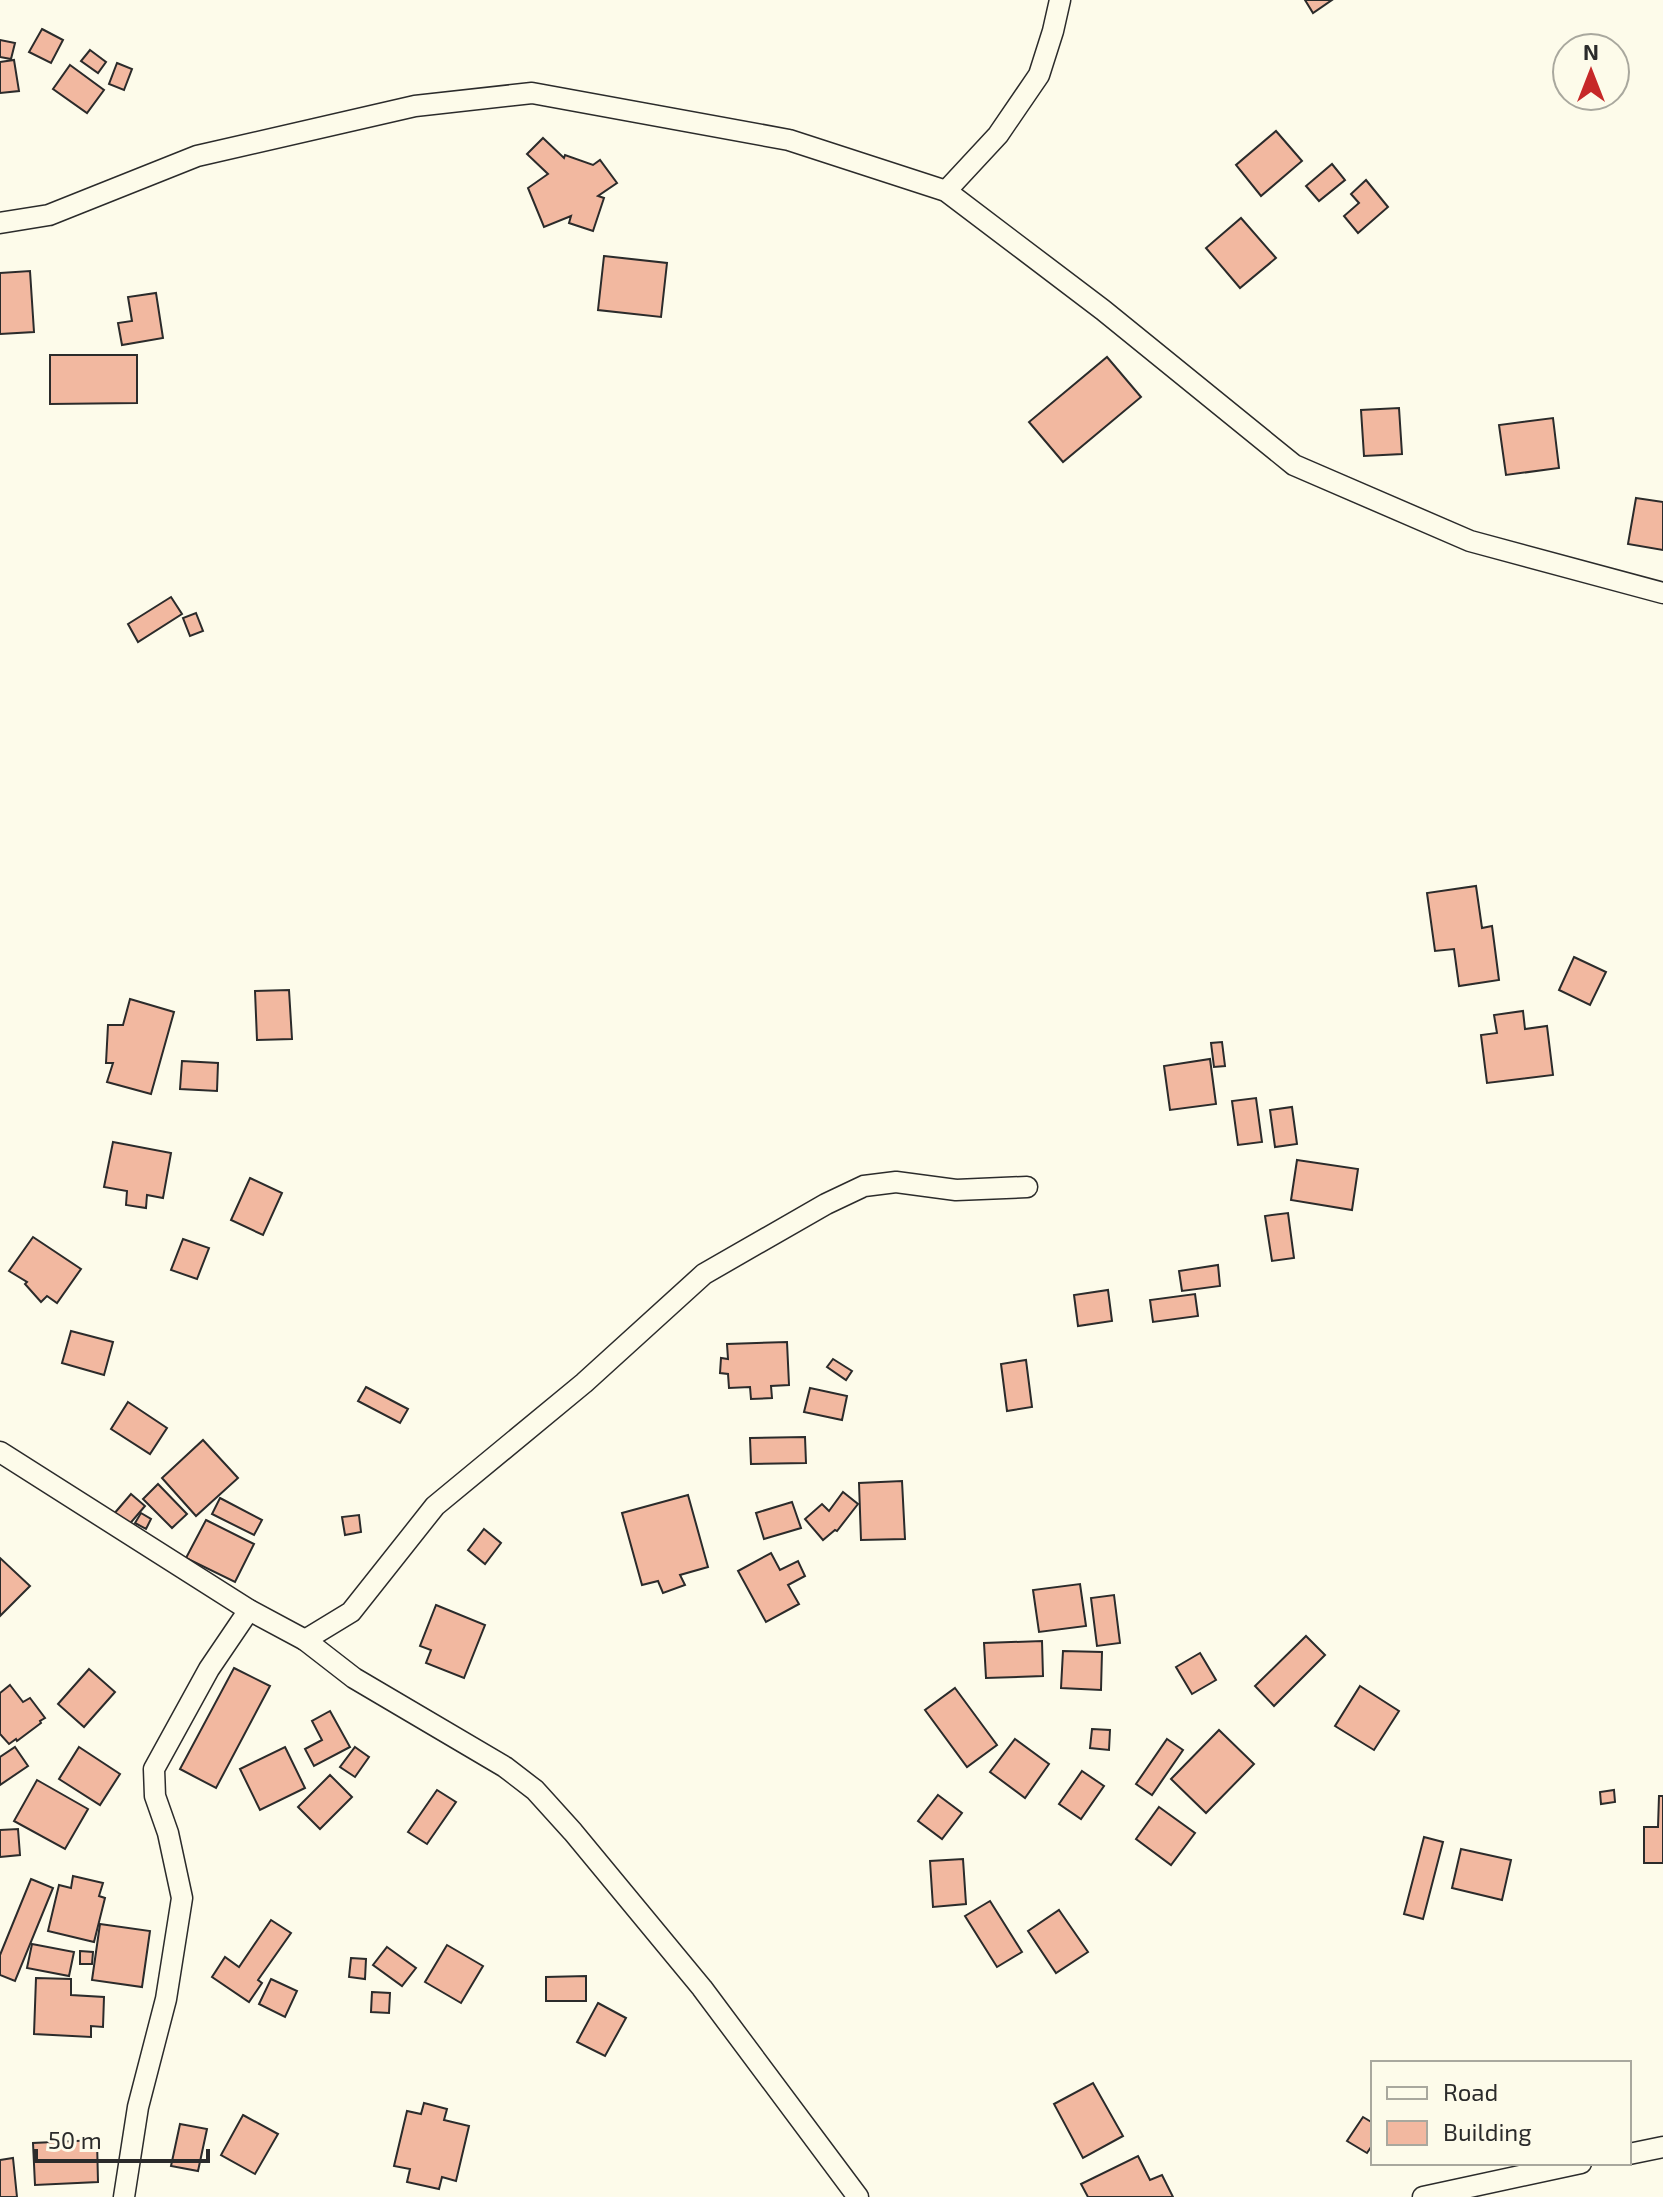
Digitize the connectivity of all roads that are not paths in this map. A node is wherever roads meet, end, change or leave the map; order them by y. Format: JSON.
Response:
{"nodes":[{"id":1,"x":1060,"y":0,"type":"edge"},
{"id":2,"x":946,"y":191,"type":"junction"},
{"id":3,"x":0,"y":223,"type":"edge"},
{"id":4,"x":1663,"y":593,"type":"edge"},
{"id":5,"x":1027,"y":1187,"type":"dead end"},
{"id":6,"x":0,"y":1452,"type":"edge"},
{"id":7,"x":249,"y":1610,"type":"junction"},
{"id":8,"x":305,"y":1640,"type":"junction"},
{"id":9,"x":1663,"y":2147,"type":"edge"},
{"id":10,"x":1631,"y":2154,"type":"edge"},
{"id":11,"x":1572,"y":2165,"type":"edge"},
{"id":12,"x":124,"y":2197,"type":"edge"},
{"id":13,"x":858,"y":2197,"type":"edge"},
{"id":14,"x":1423,"y":2197,"type":"edge"}],
"edges":[{"from":1,"to":2,"type":"street"},
{"from":2,"to":3,"type":"street"},
{"from":2,"to":4,"type":"street"},
{"from":5,"to":8,"type":"street"},
{"from":6,"to":7,"type":"street"},
{"from":7,"to":8,"type":"street"},
{"from":7,"to":12,"type":"street"},
{"from":8,"to":13,"type":"street"},
{"from":9,"to":10,"type":"street"},
{"from":11,"to":14,"type":"street"}]}
